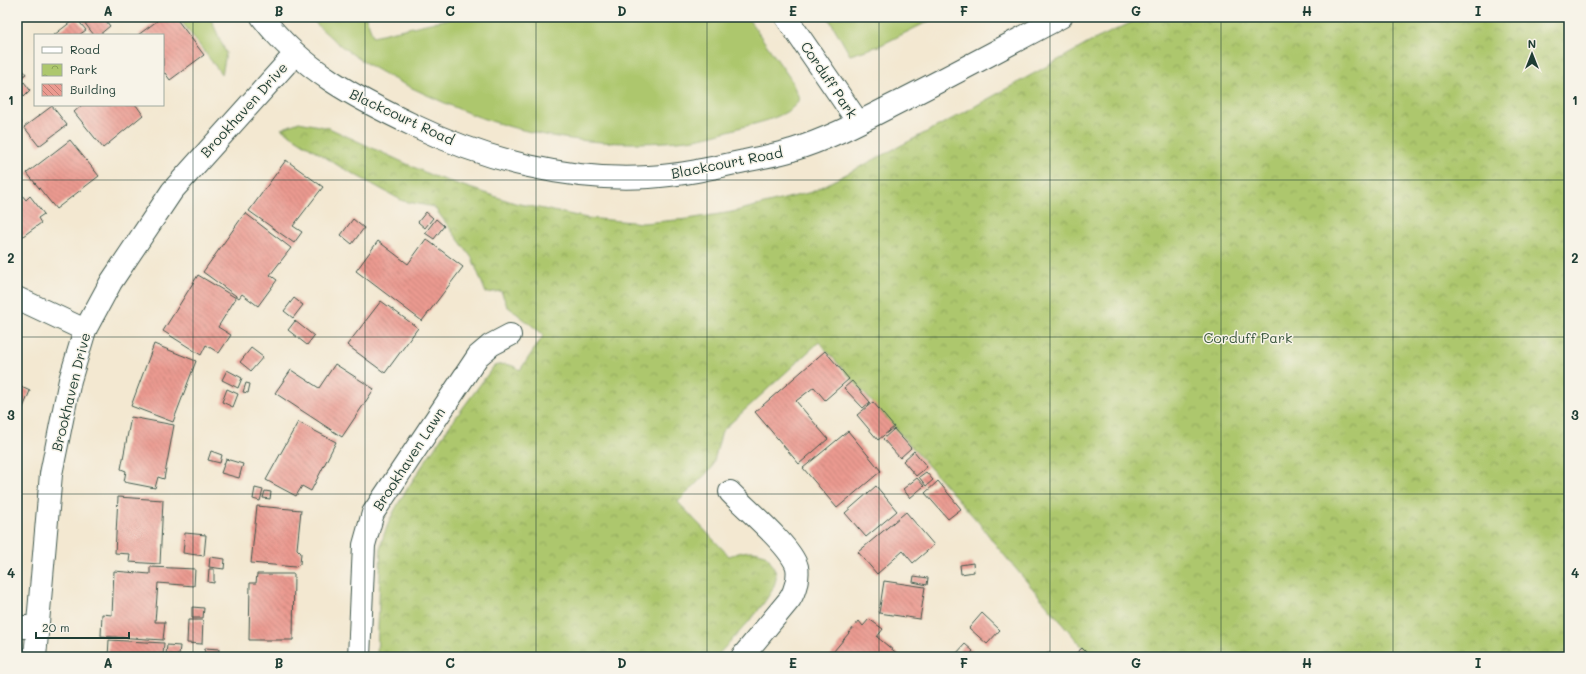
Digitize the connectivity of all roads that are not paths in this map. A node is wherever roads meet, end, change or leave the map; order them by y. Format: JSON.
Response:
{"nodes":[{"id":1,"x":262,"y":17,"type":"edge"},
{"id":2,"x":786,"y":17,"type":"edge"},
{"id":3,"x":1061,"y":17,"type":"edge"},
{"id":4,"x":295,"y":54,"type":"junction"},
{"id":5,"x":858,"y":122,"type":"junction"},
{"id":6,"x":17,"y":298,"type":"edge"},
{"id":7,"x":85,"y":330,"type":"junction"},
{"id":8,"x":510,"y":335,"type":"dead end"},
{"id":9,"x":730,"y":492,"type":"dead end"},
{"id":10,"x":27,"y":627,"type":"edge"},
{"id":11,"x":35,"y":657,"type":"edge"},
{"id":12,"x":359,"y":657,"type":"edge"},
{"id":13,"x":742,"y":657,"type":"edge"}],
"edges":[{"from":1,"to":4,"type":"street","name":"Blackcourt Road"},
{"from":2,"to":5,"type":"street","name":"Corduff Park"},
{"from":3,"to":5,"type":"street","name":"Blackcourt Road"},
{"from":4,"to":5,"type":"street","name":"Blackcourt Road"},
{"from":4,"to":7,"type":"street","name":"Brookhaven Drive"},
{"from":6,"to":7,"type":"street"},
{"from":7,"to":10,"type":"street","name":"Brookhaven Drive"},
{"from":8,"to":12,"type":"street","name":"Brookhaven Lawn"},
{"from":9,"to":13,"type":"street"},
{"from":10,"to":11,"type":"street","name":"Brookhaven Drive"}]}
